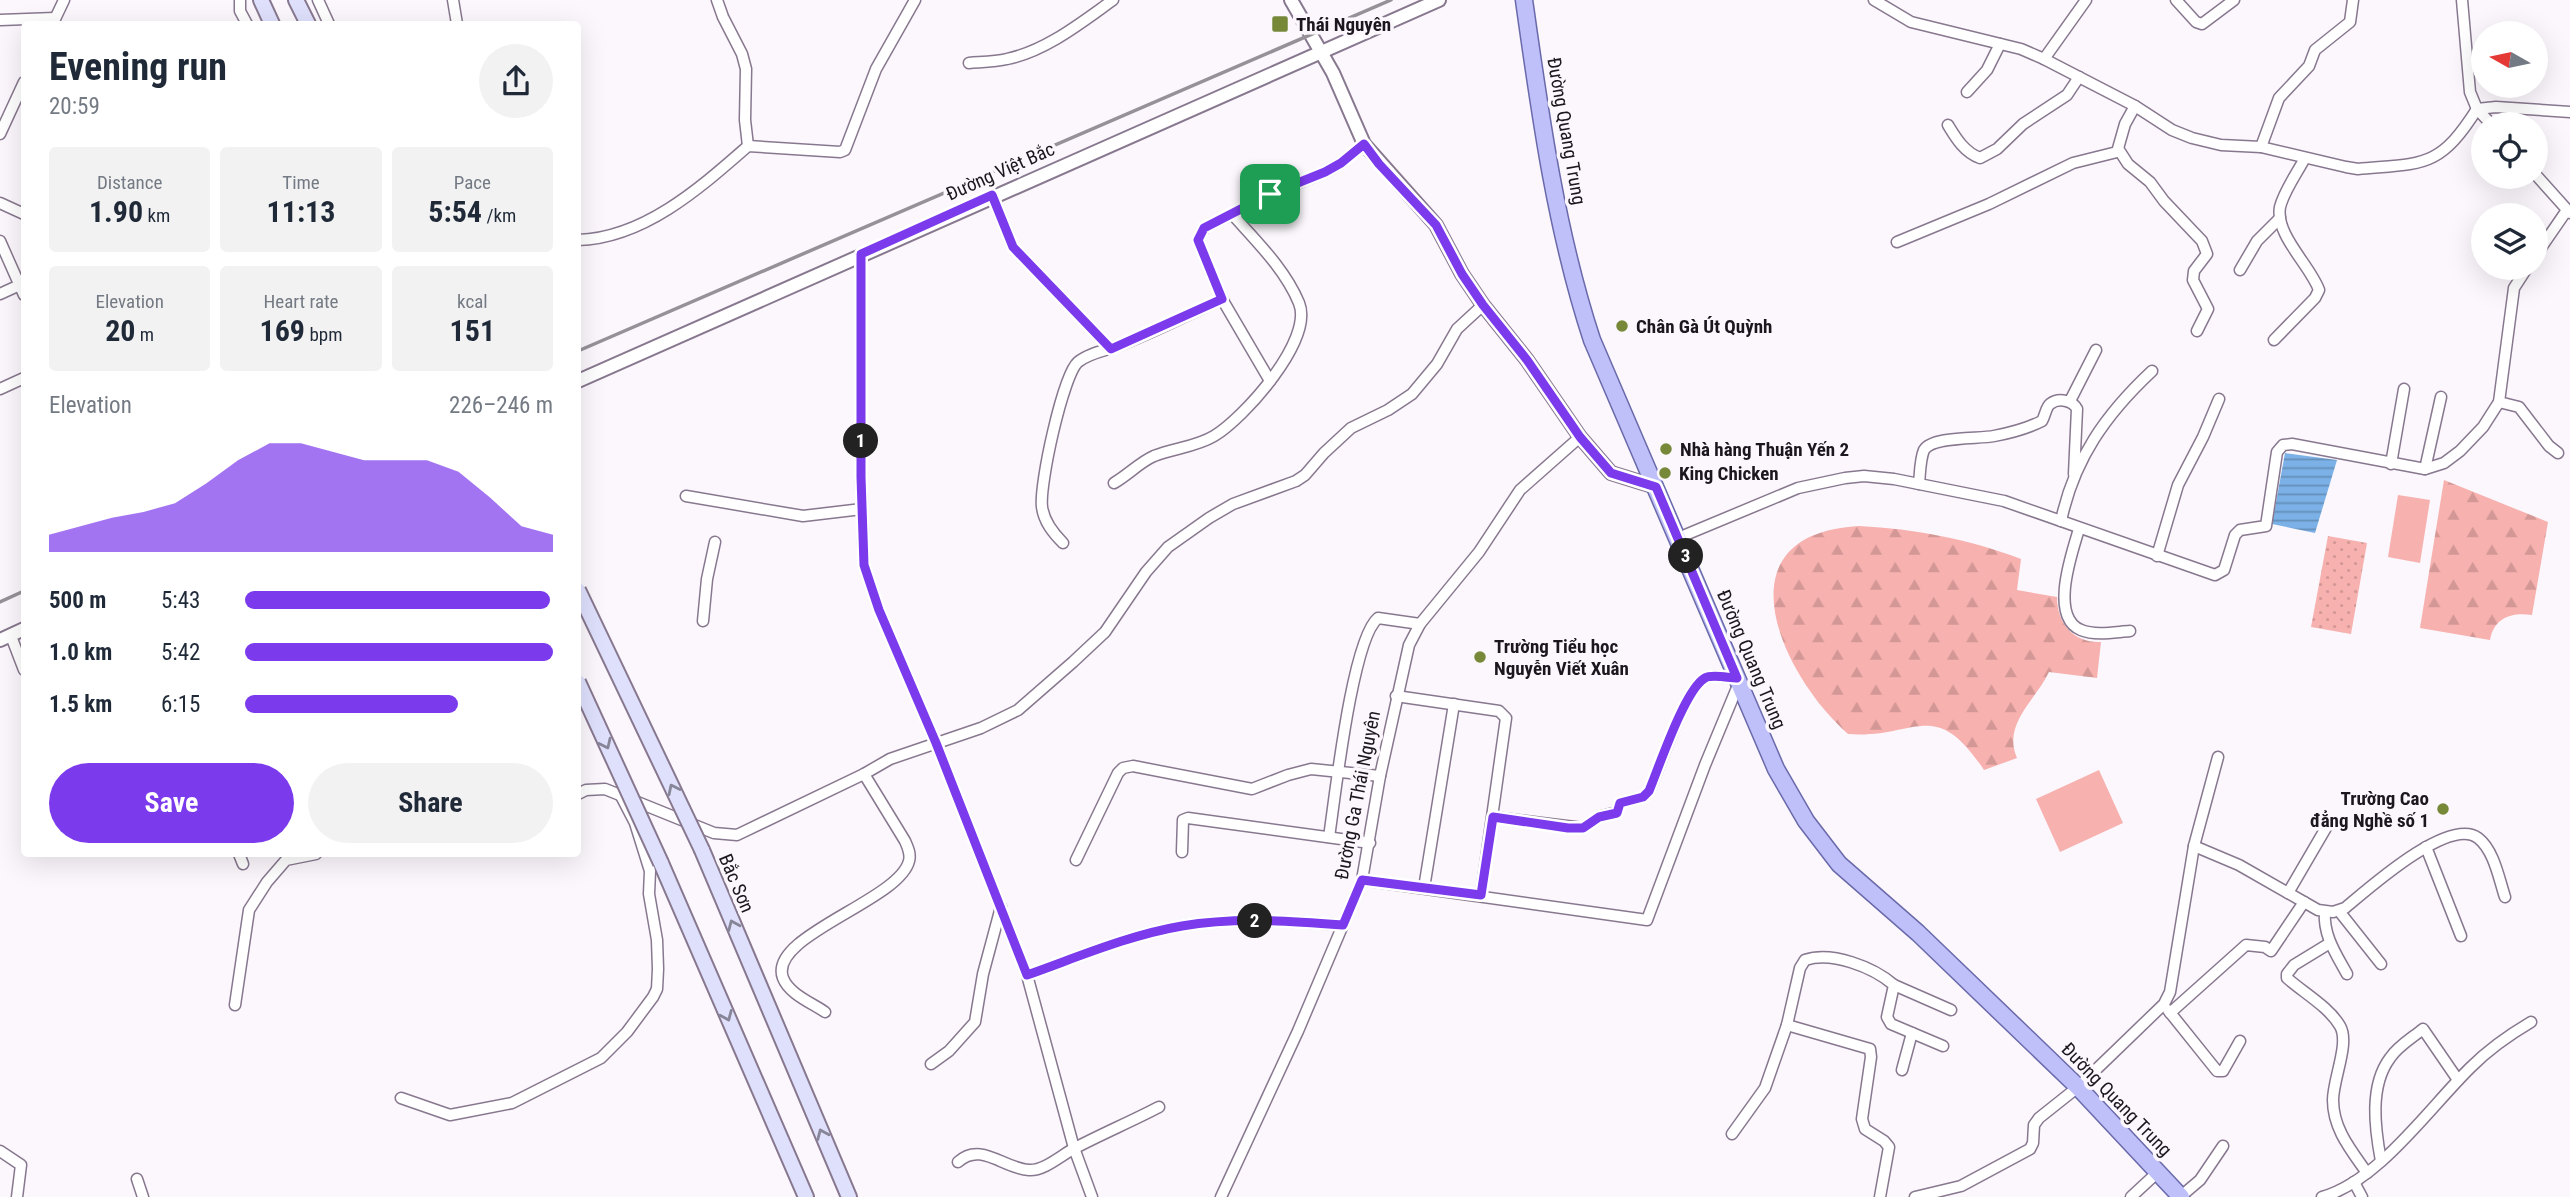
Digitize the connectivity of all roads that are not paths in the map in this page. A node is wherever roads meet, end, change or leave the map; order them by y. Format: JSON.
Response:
{"nodes":[{"id":1,"x":64,"y":0,"type":"edge"},
{"id":2,"x":240,"y":0,"type":"edge"},
{"id":3,"x":261,"y":0,"type":"edge"},
{"id":4,"x":296,"y":0,"type":"edge"},
{"id":5,"x":317,"y":0,"type":"edge"},
{"id":6,"x":453,"y":0,"type":"edge"},
{"id":7,"x":717,"y":0,"type":"edge"},
{"id":8,"x":915,"y":0,"type":"edge"},
{"id":9,"x":1113,"y":0,"type":"edge"},
{"id":10,"x":1291,"y":0,"type":"edge"},
{"id":11,"x":1439,"y":0,"type":"edge"},
{"id":12,"x":1524,"y":0,"type":"edge"},
{"id":13,"x":1874,"y":0,"type":"edge"},
{"id":14,"x":2086,"y":0,"type":"edge"},
{"id":15,"x":2176,"y":0,"type":"edge"},
{"id":16,"x":2234,"y":0,"type":"edge"},
{"id":17,"x":2353,"y":0,"type":"edge"},
{"id":18,"x":2462,"y":0,"type":"edge"},
{"id":19,"x":0,"y":20,"type":"edge"},
{"id":20,"x":54,"y":21,"type":"edge"},
{"id":21,"x":245,"y":21,"type":"edge"},
{"id":22,"x":271,"y":21,"type":"edge"},
{"id":23,"x":306,"y":21,"type":"edge"},
{"id":24,"x":327,"y":21,"type":"edge"},
{"id":25,"x":456,"y":21,"type":"edge"},
{"id":26,"x":2000,"y":44,"type":"junction"},
{"id":27,"x":1322,"y":51,"type":"junction"},
{"id":28,"x":2044,"y":59,"type":"junction"},
{"id":29,"x":969,"y":63,"type":"dead end"},
{"id":30,"x":2079,"y":77,"type":"junction"},
{"id":31,"x":21,"y":88,"type":"edge"},
{"id":32,"x":1967,"y":92,"type":"dead end"},
{"id":33,"x":2134,"y":106,"type":"junction"},
{"id":34,"x":2477,"y":109,"type":"junction"},
{"id":35,"x":2480,"y":112,"type":"edge"},
{"id":36,"x":2570,"y":112,"type":"edge"},
{"id":37,"x":3,"y":122,"type":"edge"},
{"id":38,"x":1948,"y":125,"type":"dead end"},
{"id":39,"x":0,"y":134,"type":"edge"},
{"id":40,"x":1364,"y":144,"type":"junction"},
{"id":41,"x":748,"y":146,"type":"junction"},
{"id":42,"x":2261,"y":147,"type":"junction"},
{"id":43,"x":2119,"y":150,"type":"junction"},
{"id":44,"x":2305,"y":158,"type":"junction"},
{"id":45,"x":2548,"y":188,"type":"edge"},
{"id":46,"x":992,"y":195,"type":"junction"},
{"id":47,"x":0,"y":203,"type":"edge"},
{"id":48,"x":2569,"y":212,"type":"edge"},
{"id":49,"x":21,"y":213,"type":"edge"},
{"id":50,"x":1232,"y":214,"type":"junction"},
{"id":51,"x":2280,"y":218,"type":"junction"},
{"id":52,"x":2548,"y":239,"type":"edge"},
{"id":53,"x":581,"y":240,"type":"edge"},
{"id":54,"x":0,"y":241,"type":"edge"},
{"id":55,"x":1898,"y":242,"type":"dead end"},
{"id":56,"x":861,"y":254,"type":"junction"},
{"id":57,"x":2240,"y":270,"type":"dead end"},
{"id":58,"x":2519,"y":280,"type":"edge"},
{"id":59,"x":21,"y":282,"type":"edge"},
{"id":60,"x":21,"y":284,"type":"edge"},
{"id":61,"x":0,"y":293,"type":"edge"},
{"id":62,"x":1222,"y":299,"type":"junction"},
{"id":63,"x":1483,"y":305,"type":"junction"},
{"id":64,"x":2197,"y":331,"type":"dead end"},
{"id":65,"x":2274,"y":340,"type":"dead end"},
{"id":66,"x":1111,"y":349,"type":"junction"},
{"id":67,"x":2096,"y":350,"type":"dead end"},
{"id":68,"x":2152,"y":371,"type":"dead end"},
{"id":69,"x":21,"y":379,"type":"edge"},
{"id":70,"x":581,"y":380,"type":"edge"},
{"id":71,"x":1270,"y":382,"type":"junction"},
{"id":72,"x":0,"y":389,"type":"edge"},
{"id":73,"x":2403,"y":389,"type":"dead end"},
{"id":74,"x":2441,"y":397,"type":"dead end"},
{"id":75,"x":2219,"y":398,"type":"dead end"},
{"id":76,"x":2070,"y":401,"type":"junction"},
{"id":77,"x":2499,"y":401,"type":"junction"},
{"id":78,"x":1580,"y":437,"type":"junction"},
{"id":79,"x":2558,"y":453,"type":"dead end"},
{"id":80,"x":2391,"y":464,"type":"junction"},
{"id":81,"x":2424,"y":469,"type":"junction"},
{"id":82,"x":2074,"y":474,"type":"junction"},
{"id":83,"x":1114,"y":483,"type":"dead end"},
{"id":84,"x":1919,"y":484,"type":"junction"},
{"id":85,"x":1656,"y":487,"type":"junction"},
{"id":86,"x":686,"y":496,"type":"dead end"},
{"id":87,"x":862,"y":509,"type":"junction"},
{"id":88,"x":2061,"y":522,"type":"junction"},
{"id":89,"x":2079,"y":529,"type":"junction"},
{"id":90,"x":1678,"y":538,"type":"junction"},
{"id":91,"x":715,"y":542,"type":"dead end"},
{"id":92,"x":1063,"y":544,"type":"dead end"},
{"id":93,"x":2157,"y":556,"type":"junction"},
{"id":94,"x":581,"y":596,"type":"edge"},
{"id":95,"x":703,"y":621,"type":"dead end"},
{"id":96,"x":1420,"y":624,"type":"junction"},
{"id":97,"x":21,"y":630,"type":"edge"},
{"id":98,"x":2130,"y":631,"type":"dead end"},
{"id":99,"x":5,"y":638,"type":"edge"},
{"id":100,"x":21,"y":665,"type":"edge"},
{"id":101,"x":1738,"y":681,"type":"junction"},
{"id":102,"x":581,"y":688,"type":"edge"},
{"id":103,"x":1396,"y":696,"type":"junction"},
{"id":104,"x":1454,"y":704,"type":"junction"},
{"id":105,"x":936,"y":743,"type":"junction"},
{"id":106,"x":2218,"y":757,"type":"dead end"},
{"id":107,"x":1339,"y":771,"type":"junction"},
{"id":108,"x":864,"y":774,"type":"junction"},
{"id":109,"x":1380,"y":776,"type":"junction"},
{"id":110,"x":581,"y":793,"type":"edge"},
{"id":111,"x":621,"y":796,"type":"junction"},
{"id":112,"x":1493,"y":817,"type":"junction"},
{"id":113,"x":2330,"y":821,"type":"dead end"},
{"id":114,"x":1329,"y":837,"type":"junction"},
{"id":115,"x":1370,"y":843,"type":"junction"},
{"id":116,"x":2194,"y":846,"type":"junction"},
{"id":117,"x":2426,"y":847,"type":"junction"},
{"id":118,"x":1182,"y":852,"type":"dead end"},
{"id":119,"x":301,"y":857,"type":"edge"},
{"id":120,"x":1076,"y":860,"type":"dead end"},
{"id":121,"x":1362,"y":880,"type":"junction"},
{"id":122,"x":1424,"y":888,"type":"junction"},
{"id":123,"x":2288,"y":893,"type":"junction"},
{"id":124,"x":1481,"y":895,"type":"junction"},
{"id":125,"x":2505,"y":897,"type":"dead end"},
{"id":126,"x":2304,"y":902,"type":"junction"},
{"id":127,"x":1001,"y":906,"type":"junction"},
{"id":128,"x":2339,"y":911,"type":"junction"},
{"id":129,"x":2325,"y":912,"type":"junction"},
{"id":130,"x":1343,"y":925,"type":"junction"},
{"id":131,"x":2461,"y":936,"type":"dead end"},
{"id":132,"x":2330,"y":943,"type":"junction"},
{"id":133,"x":2381,"y":964,"type":"dead end"},
{"id":134,"x":2347,"y":974,"type":"dead end"},
{"id":135,"x":1027,"y":975,"type":"junction"},
{"id":136,"x":1894,"y":985,"type":"junction"},
{"id":137,"x":235,"y":1005,"type":"dead end"},
{"id":138,"x":2167,"y":1008,"type":"junction"},
{"id":139,"x":1951,"y":1010,"type":"dead end"},
{"id":140,"x":825,"y":1012,"type":"dead end"},
{"id":141,"x":2531,"y":1022,"type":"dead end"},
{"id":142,"x":1787,"y":1025,"type":"junction"},
{"id":143,"x":1912,"y":1033,"type":"junction"},
{"id":144,"x":2240,"y":1041,"type":"dead end"},
{"id":145,"x":1943,"y":1046,"type":"dead end"},
{"id":146,"x":931,"y":1064,"type":"dead end"},
{"id":147,"x":1902,"y":1070,"type":"dead end"},
{"id":148,"x":2458,"y":1080,"type":"junction"},
{"id":149,"x":2078,"y":1087,"type":"junction"},
{"id":150,"x":401,"y":1098,"type":"dead end"},
{"id":151,"x":1159,"y":1108,"type":"dead end"},
{"id":152,"x":1732,"y":1134,"type":"dead end"},
{"id":153,"x":2223,"y":1146,"type":"dead end"},
{"id":154,"x":1074,"y":1148,"type":"junction"},
{"id":155,"x":0,"y":1151,"type":"edge"},
{"id":156,"x":2381,"y":1161,"type":"junction"},
{"id":157,"x":958,"y":1162,"type":"dead end"},
{"id":158,"x":2159,"y":1171,"type":"junction"},
{"id":159,"x":2367,"y":1173,"type":"junction"},
{"id":160,"x":137,"y":1179,"type":"dead end"},
{"id":161,"x":2354,"y":1182,"type":"junction"},
{"id":162,"x":17,"y":1197,"type":"edge"},
{"id":163,"x":143,"y":1197,"type":"edge"},
{"id":164,"x":806,"y":1197,"type":"edge"},
{"id":165,"x":849,"y":1197,"type":"edge"},
{"id":166,"x":1092,"y":1197,"type":"edge"},
{"id":167,"x":1221,"y":1197,"type":"edge"},
{"id":168,"x":1880,"y":1197,"type":"edge"},
{"id":169,"x":1915,"y":1197,"type":"edge"},
{"id":170,"x":2131,"y":1197,"type":"edge"},
{"id":171,"x":2181,"y":1197,"type":"edge"},
{"id":172,"x":2322,"y":1197,"type":"edge"},
{"id":173,"x":2362,"y":1197,"type":"edge"}],
"edges":[{"from":1,"to":20,"type":"street"},
{"from":2,"to":21,"type":"street"},
{"from":3,"to":22,"type":"main road"},
{"from":4,"to":23,"type":"main road"},
{"from":5,"to":24,"type":"street"},
{"from":6,"to":25,"type":"street"},
{"from":7,"to":41,"type":"street"},
{"from":8,"to":41,"type":"street"},
{"from":9,"to":29,"type":"street"},
{"from":10,"to":27,"type":"street"},
{"from":11,"to":27,"type":"street","name":"Đường Việt Bắc"},
{"from":12,"to":85,"type":"main road","name":"Đường Quang Trung"},
{"from":13,"to":26,"type":"street"},
{"from":14,"to":28,"type":"street"},
{"from":15,"to":16,"type":"street"},
{"from":17,"to":42,"type":"street"},
{"from":18,"to":34,"type":"street"},
{"from":19,"to":20,"type":"street"},
{"from":26,"to":28,"type":"street"},
{"from":26,"to":32,"type":"street"},
{"from":27,"to":40,"type":"street"},
{"from":27,"to":46,"type":"street","name":"Đường Việt Bắc"},
{"from":28,"to":30,"type":"street"},
{"from":30,"to":33,"type":"street"},
{"from":30,"to":38,"type":"street"},
{"from":31,"to":37,"type":"street"},
{"from":33,"to":42,"type":"street"},
{"from":33,"to":43,"type":"street"},
{"from":34,"to":35,"type":"street"},
{"from":34,"to":36,"type":"street"},
{"from":34,"to":44,"type":"street"},
{"from":37,"to":39,"type":"street"},
{"from":40,"to":50,"type":"street"},
{"from":40,"to":63,"type":"street"},
{"from":41,"to":53,"type":"street"},
{"from":42,"to":44,"type":"street"},
{"from":43,"to":55,"type":"street"},
{"from":43,"to":64,"type":"street"},
{"from":44,"to":51,"type":"street"},
{"from":45,"to":48,"type":"street"},
{"from":46,"to":56,"type":"street","name":"Đường Việt Bắc"},
{"from":46,"to":66,"type":"street"},
{"from":47,"to":49,"type":"street"},
{"from":48,"to":52,"type":"street"},
{"from":50,"to":62,"type":"street"},
{"from":50,"to":71,"type":"street"},
{"from":51,"to":57,"type":"street"},
{"from":51,"to":65,"type":"street"},
{"from":54,"to":59,"type":"street"},
{"from":56,"to":70,"type":"street","name":"Đường Việt Bắc"},
{"from":56,"to":87,"type":"street"},
{"from":58,"to":77,"type":"street"},
{"from":60,"to":61,"type":"street"},
{"from":62,"to":66,"type":"street"},
{"from":62,"to":71,"type":"street"},
{"from":63,"to":78,"type":"street"},
{"from":63,"to":105,"type":"street"},
{"from":66,"to":92,"type":"street"},
{"from":67,"to":76,"type":"street"},
{"from":68,"to":82,"type":"street"},
{"from":69,"to":72,"type":"street"},
{"from":71,"to":83,"type":"street"},
{"from":73,"to":80,"type":"street"},
{"from":74,"to":81,"type":"street"},
{"from":75,"to":93,"type":"street"},
{"from":76,"to":82,"type":"street"},
{"from":76,"to":84,"type":"street"},
{"from":77,"to":79,"type":"street"},
{"from":77,"to":81,"type":"street"},
{"from":78,"to":85,"type":"street"},
{"from":78,"to":96,"type":"street","name":"Đường Ga Thái Nguyên"},
{"from":80,"to":81,"type":"street"},
{"from":80,"to":93,"type":"street"},
{"from":82,"to":88,"type":"street"},
{"from":84,"to":88,"type":"street"},
{"from":84,"to":90,"type":"street"},
{"from":85,"to":90,"type":"main road","name":"Đường Quang Trung"},
{"from":86,"to":87,"type":"street"},
{"from":87,"to":105,"type":"street"},
{"from":88,"to":89,"type":"street"},
{"from":89,"to":93,"type":"street"},
{"from":89,"to":98,"type":"street"},
{"from":90,"to":101,"type":"main road","name":"Đường Quang Trung"},
{"from":91,"to":95,"type":"street"},
{"from":165,"to":94,"type":"main road","name":"Bắc Sơn","one_way":true,"bridge":true},
{"from":96,"to":103,"type":"street","name":"Đường Ga Thái Nguyên"},
{"from":96,"to":107,"type":"street"},
{"from":97,"to":99,"type":"street"},
{"from":99,"to":100,"type":"street"},
{"from":101,"to":112,"type":"street"},
{"from":101,"to":124,"type":"street"},
{"from":101,"to":149,"type":"main road","name":"Đường Quang Trung"},
{"from":102,"to":164,"type":"main road","one_way":true,"bridge":true},
{"from":103,"to":104,"type":"street"},
{"from":103,"to":109,"type":"street","name":"Đường Ga Thái Nguyên"},
{"from":104,"to":112,"type":"street"},
{"from":104,"to":122,"type":"street"},
{"from":105,"to":108,"type":"street"},
{"from":105,"to":127,"type":"street"},
{"from":106,"to":116,"type":"street"},
{"from":107,"to":109,"type":"street"},
{"from":107,"to":114,"type":"street"},
{"from":107,"to":120,"type":"street"},
{"from":108,"to":111,"type":"street"},
{"from":108,"to":140,"type":"street"},
{"from":109,"to":115,"type":"street","name":"Đường Ga Thái Nguyên"},
{"from":110,"to":111,"type":"street"},
{"from":111,"to":150,"type":"street"},
{"from":112,"to":124,"type":"street"},
{"from":113,"to":123,"type":"street"},
{"from":114,"to":115,"type":"street"},
{"from":114,"to":118,"type":"street"},
{"from":115,"to":121,"type":"street","name":"Đường Ga Thái Nguyên"},
{"from":116,"to":123,"type":"street"},
{"from":116,"to":138,"type":"street"},
{"from":117,"to":125,"type":"street"},
{"from":117,"to":128,"type":"street"},
{"from":117,"to":131,"type":"street"},
{"from":119,"to":137,"type":"street"},
{"from":121,"to":122,"type":"street"},
{"from":121,"to":130,"type":"street","name":"Đường Ga Thái Nguyên"},
{"from":122,"to":124,"type":"street"},
{"from":123,"to":126,"type":"street"},
{"from":126,"to":129,"type":"street"},
{"from":126,"to":138,"type":"street"},
{"from":127,"to":135,"type":"street"},
{"from":127,"to":146,"type":"street"},
{"from":128,"to":129,"type":"street"},
{"from":128,"to":133,"type":"street"},
{"from":129,"to":132,"type":"street"},
{"from":130,"to":135,"type":"street"},
{"from":130,"to":167,"type":"street","name":"Đường Ga Thái Nguyên"},
{"from":132,"to":134,"type":"street"},
{"from":132,"to":159,"type":"street"},
{"from":135,"to":154,"type":"street"},
{"from":136,"to":139,"type":"street"},
{"from":136,"to":142,"type":"street"},
{"from":136,"to":143,"type":"street"},
{"from":138,"to":144,"type":"street"},
{"from":138,"to":149,"type":"street"},
{"from":141,"to":148,"type":"street"},
{"from":142,"to":152,"type":"street"},
{"from":142,"to":168,"type":"street"},
{"from":143,"to":145,"type":"street"},
{"from":143,"to":147,"type":"street"},
{"from":148,"to":156,"type":"street"},
{"from":148,"to":156,"type":"street"},
{"from":149,"to":158,"type":"main road","name":"Đường Quang Trung"},
{"from":149,"to":169,"type":"street"},
{"from":151,"to":154,"type":"street"},
{"from":153,"to":171,"type":"street"},
{"from":154,"to":157,"type":"street"},
{"from":154,"to":166,"type":"street"},
{"from":155,"to":162,"type":"street"},
{"from":156,"to":159,"type":"street"},
{"from":158,"to":170,"type":"street"},
{"from":158,"to":171,"type":"main road","name":"Đường Quang Trung"},
{"from":159,"to":161,"type":"street"},
{"from":160,"to":163,"type":"street"},
{"from":161,"to":172,"type":"street"},
{"from":161,"to":173,"type":"street"}]}
